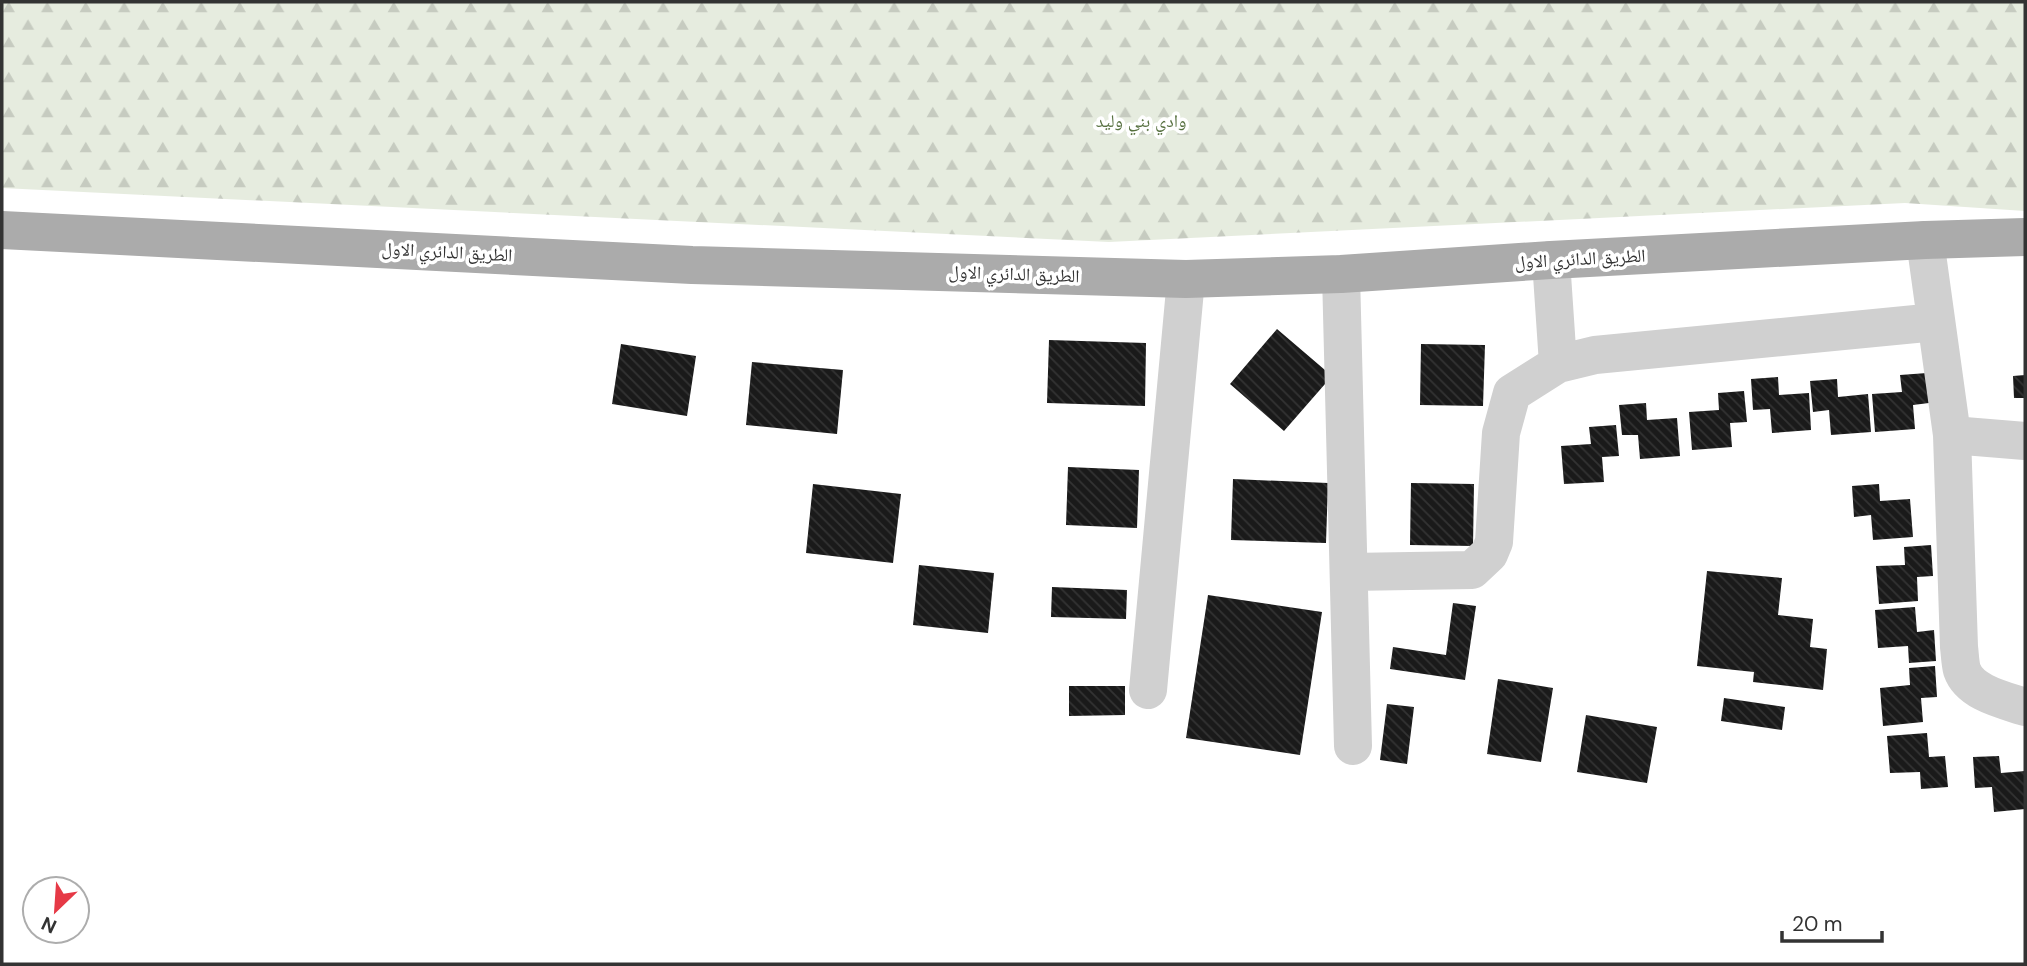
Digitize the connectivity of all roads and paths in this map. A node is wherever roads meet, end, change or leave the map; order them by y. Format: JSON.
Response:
{"nodes":[{"id":1,"x":2,"y":230,"type":"edge"},
{"id":2,"x":2025,"y":237,"type":"edge"},
{"id":3,"x":1926,"y":240,"type":"junction"},
{"id":4,"x":1551,"y":260,"type":"junction"},
{"id":5,"x":1341,"y":274,"type":"junction"},
{"id":6,"x":1186,"y":279,"type":"junction"},
{"id":7,"x":1936,"y":322,"type":"junction"},
{"id":8,"x":1558,"y":365,"type":"junction"},
{"id":9,"x":1952,"y":435,"type":"junction"},
{"id":10,"x":2025,"y":441,"type":"edge"},
{"id":11,"x":1349,"y":572,"type":"junction"},
{"id":12,"x":1148,"y":690,"type":"dead end"},
{"id":13,"x":2025,"y":707,"type":"edge"},
{"id":14,"x":1353,"y":746,"type":"dead end"}],
"edges":[{"from":1,"to":6,"type":"main road","name":"الطريق الدائري الاول"},
{"from":2,"to":3,"type":"main road","name":"الطريق الدائري الاول"},
{"from":3,"to":4,"type":"main road","name":"الطريق الدائري الاول"},
{"from":3,"to":7,"type":"street"},
{"from":4,"to":5,"type":"main road","name":"الطريق الدائري الاول"},
{"from":4,"to":8,"type":"street"},
{"from":5,"to":6,"type":"main road","name":"الطريق الدائري الاول"},
{"from":5,"to":11,"type":"street"},
{"from":6,"to":12,"type":"street"},
{"from":7,"to":8,"type":"street"},
{"from":7,"to":9,"type":"street"},
{"from":8,"to":11,"type":"street"},
{"from":9,"to":10,"type":"street"},
{"from":9,"to":13,"type":"street"},
{"from":11,"to":14,"type":"street"}]}
